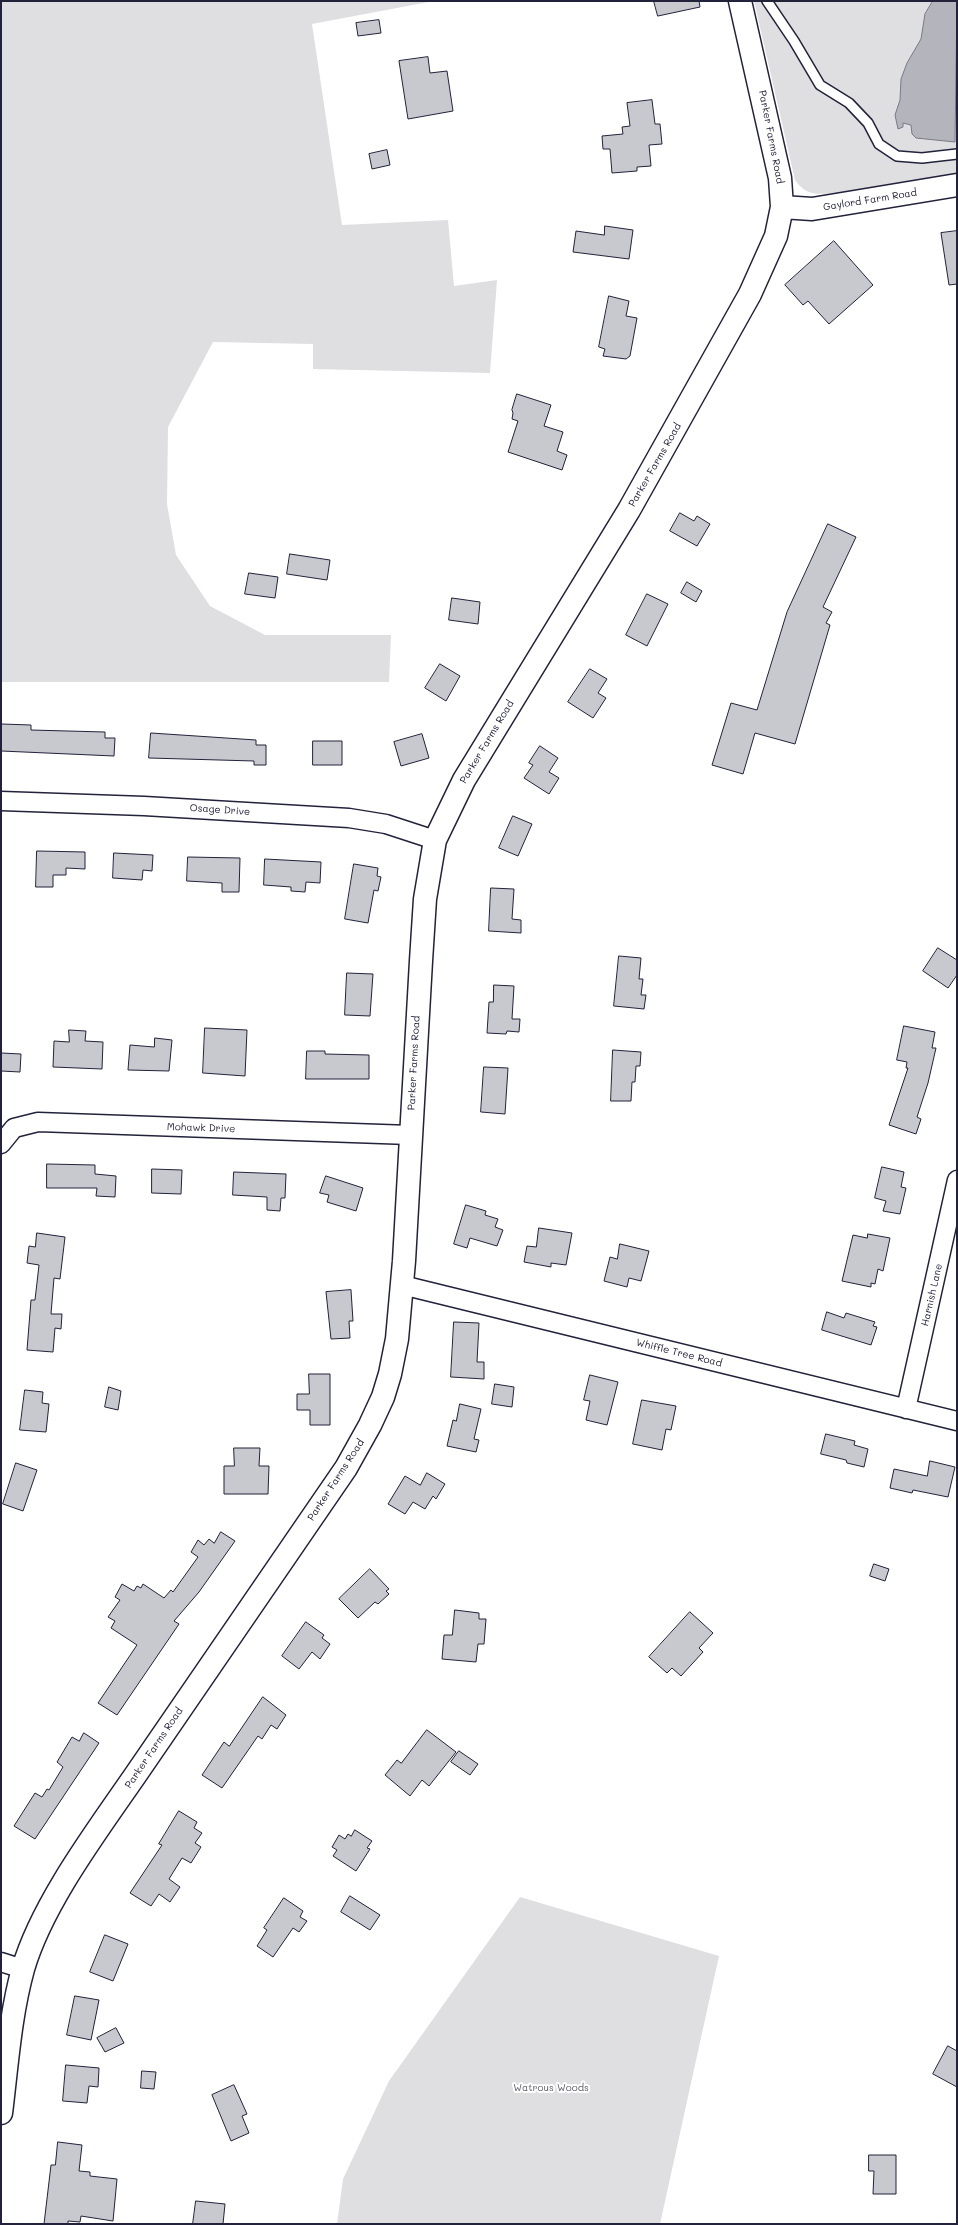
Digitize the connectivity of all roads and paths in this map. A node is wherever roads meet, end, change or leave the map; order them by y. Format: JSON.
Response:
{"nodes":[{"id":1,"x":740,"y":1,"type":"edge"},
{"id":2,"x":767,"y":1,"type":"edge"},
{"id":3,"x":957,"y":154,"type":"edge"},
{"id":4,"x":957,"y":185,"type":"edge"},
{"id":5,"x":782,"y":207,"type":"junction"},
{"id":6,"x":1,"y":801,"type":"edge"},
{"id":7,"x":435,"y":840,"type":"junction"},
{"id":8,"x":410,"y":1134,"type":"junction"},
{"id":9,"x":1,"y":1144,"type":"edge"},
{"id":10,"x":957,"y":1180,"type":"edge"},
{"id":11,"x":402,"y":1285,"type":"junction"},
{"id":12,"x":906,"y":1409,"type":"junction"},
{"id":13,"x":957,"y":1421,"type":"edge"},
{"id":14,"x":1,"y":1962,"type":"edge"},
{"id":15,"x":23,"y":1968,"type":"junction"},
{"id":16,"x":1,"y":2113,"type":"edge"}],
"edges":[{"from":1,"to":5,"type":"street","name":"Parker Farms Road"},
{"from":2,"to":3,"type":"lane"},
{"from":4,"to":5,"type":"street","name":"Gaylord Farm Road"},
{"from":5,"to":7,"type":"street","name":"Parker Farms Road"},
{"from":6,"to":7,"type":"street","name":"Osage Drive"},
{"from":7,"to":8,"type":"street","name":"Parker Farms Road"},
{"from":8,"to":9,"type":"street","name":"Mohawk Drive"},
{"from":8,"to":11,"type":"street","name":"Parker Farms Road"},
{"from":10,"to":12,"type":"street","name":"Harnish Lane"},
{"from":11,"to":12,"type":"street","name":"Whiffle Tree Road"},
{"from":11,"to":15,"type":"street","name":"Parker Farms Road"},
{"from":12,"to":13,"type":"street","name":"Whiffle Tree Road"},
{"from":14,"to":15,"type":"street"},
{"from":15,"to":16,"type":"street","name":"Parker Farms Road"}]}
